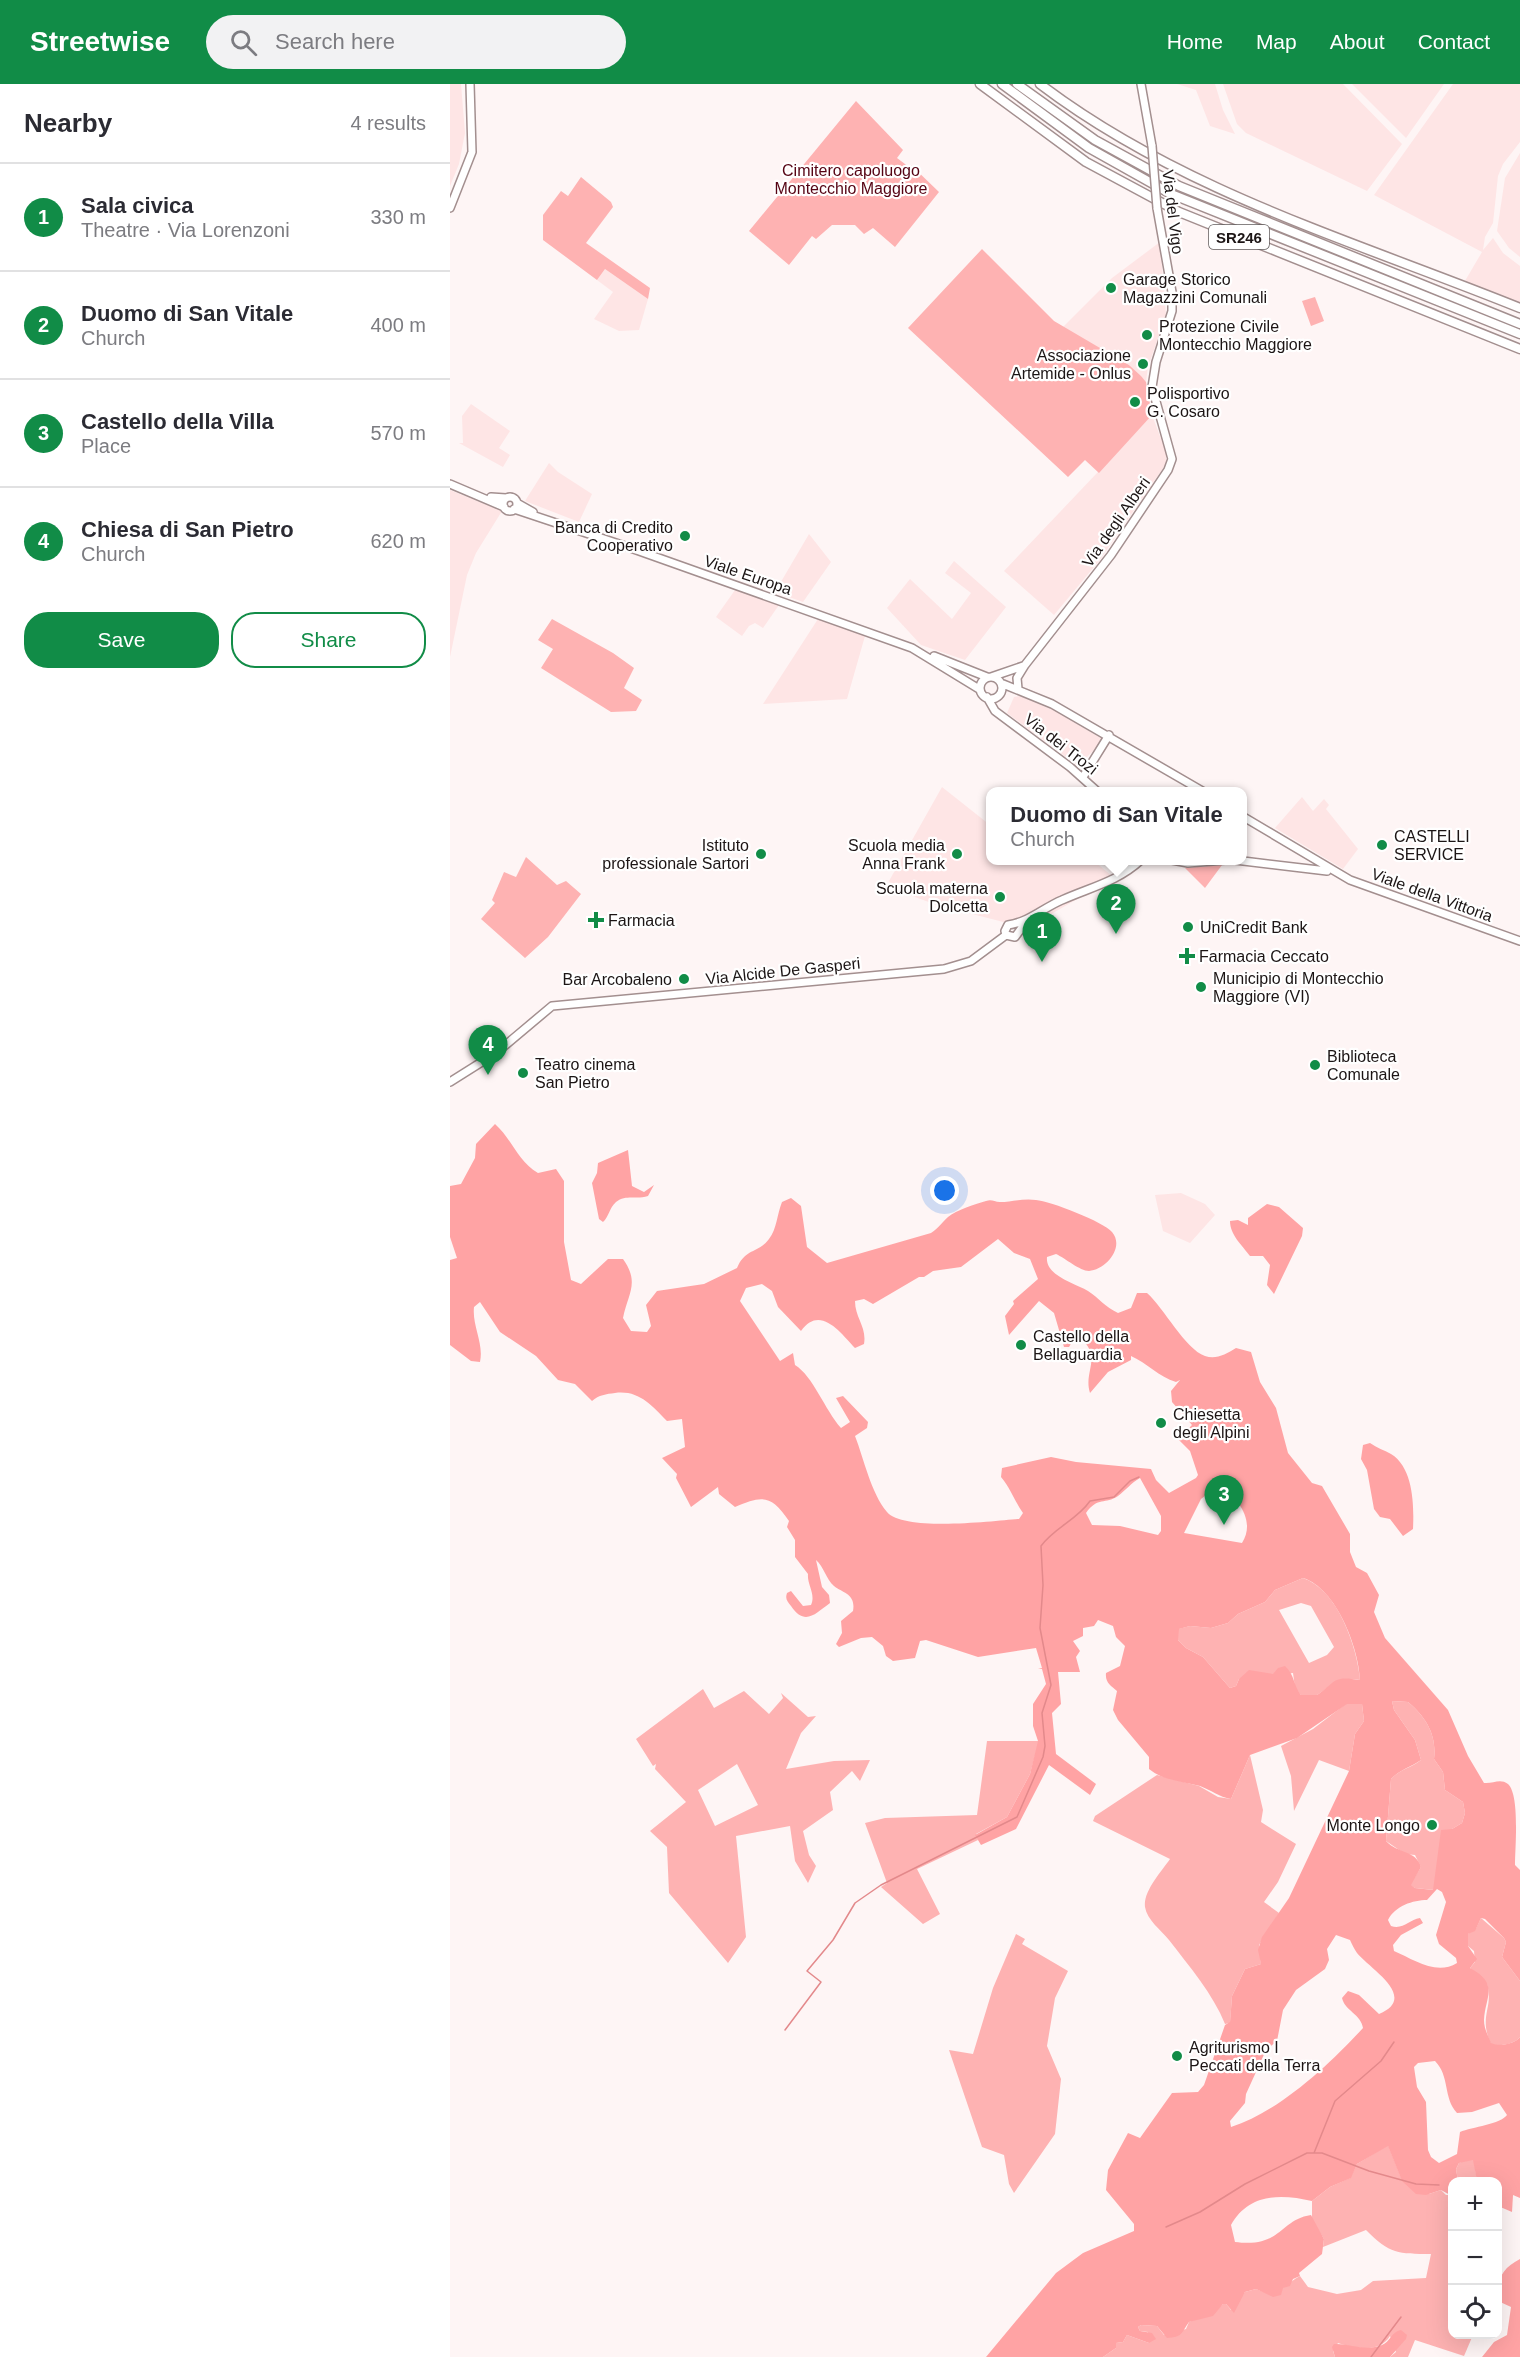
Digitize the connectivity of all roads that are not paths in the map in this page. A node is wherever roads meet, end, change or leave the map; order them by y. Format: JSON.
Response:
{"nodes":[{"id":1,"x":470,"y":84,"type":"edge"},
{"id":2,"x":980,"y":84,"type":"edge"},
{"id":3,"x":1002,"y":84,"type":"edge"},
{"id":4,"x":1017,"y":84,"type":"edge"},
{"id":5,"x":1040,"y":84,"type":"edge"},
{"id":6,"x":1141,"y":84,"type":"edge"},
{"id":7,"x":450,"y":208,"type":"edge"},
{"id":8,"x":1520,"y":308,"type":"edge"},
{"id":9,"x":1520,"y":324,"type":"edge"},
{"id":10,"x":1520,"y":334,"type":"edge"},
{"id":11,"x":1520,"y":349,"type":"edge"},
{"id":12,"x":1152,"y":378,"type":"joint"},
{"id":13,"x":450,"y":484,"type":"edge"},
{"id":14,"x":462,"y":489,"type":"junction"},
{"id":15,"x":506,"y":498,"type":"junction"},
{"id":16,"x":516,"y":506,"type":"junction"},
{"id":17,"x":504,"y":507,"type":"junction"},
{"id":18,"x":926,"y":654,"type":"junction"},
{"id":19,"x":1025,"y":665,"type":"junction"},
{"id":20,"x":1008,"y":671,"type":"junction"},
{"id":21,"x":989,"y":677,"type":"junction"},
{"id":22,"x":1002,"y":683,"type":"junction"},
{"id":23,"x":979,"y":689,"type":"junction"},
{"id":24,"x":1021,"y":690,"type":"junction"},
{"id":25,"x":1002,"y":695,"type":"junction"},
{"id":26,"x":987,"y":697,"type":"junction"},
{"id":27,"x":1006,"y":719,"type":"junction"},
{"id":28,"x":1081,"y":720,"type":"junction"},
{"id":29,"x":1109,"y":735,"type":"junction"},
{"id":30,"x":1141,"y":753,"type":"junction"},
{"id":31,"x":1083,"y":777,"type":"junction"},
{"id":32,"x":1093,"y":787,"type":"edge"},
{"id":33,"x":1196,"y":787,"type":"edge"},
{"id":34,"x":1247,"y":818,"type":"edge"},
{"id":35,"x":1247,"y":862,"type":"edge"},
{"id":36,"x":1137,"y":865,"type":"edge"},
{"id":37,"x":1335,"y":872,"type":"junction"},
{"id":38,"x":1520,"y":941,"type":"edge"},
{"id":39,"x":450,"y":1082,"type":"edge"}],
"edges":[{"from":1,"to":7,"type":"street"},
{"from":2,"to":11,"type":"highway","number":"SR246"},
{"from":3,"to":10,"type":"highway"},
{"from":4,"to":9,"type":"highway"},
{"from":5,"to":8,"type":"highway"},
{"from":6,"to":12,"type":"street","name":"Via del Vigo","bridge":true},
{"from":12,"to":19,"type":"street","name":"Via degli Alberi"},
{"from":13,"to":14,"type":"street"},
{"from":14,"to":15,"type":"street"},
{"from":14,"to":17,"type":"street"},
{"from":15,"to":16,"type":"street"},
{"from":15,"to":17,"type":"street"},
{"from":16,"to":17,"type":"street"},
{"from":16,"to":18,"type":"street","name":"Viale Europa"},
{"from":18,"to":21,"type":"street","name":"Viale Europa"},
{"from":18,"to":23,"type":"street","name":"Viale Europa"},
{"from":19,"to":20,"type":"street"},
{"from":19,"to":24,"type":"street","name":"Via degli Alberi"},
{"from":20,"to":21,"type":"street"},
{"from":20,"to":22,"type":"street"},
{"from":21,"to":22,"type":"street","name":"Viale Europa"},
{"from":21,"to":23,"type":"street"},
{"from":22,"to":24,"type":"street","name":"Viale Europa"},
{"from":22,"to":25,"type":"street"},
{"from":23,"to":26,"type":"street","name":"Viale Europa"},
{"from":24,"to":25,"type":"street"},
{"from":24,"to":28,"type":"street","name":"Viale Europa"},
{"from":25,"to":26,"type":"street"},
{"from":25,"to":27,"type":"street","name":"Via dei Trozi"},
{"from":26,"to":27,"type":"street","name":"Via dei Trozi"},
{"from":27,"to":31,"type":"street","name":"Via dei Trozi"},
{"from":28,"to":29,"type":"street","name":"Viale Europa"},
{"from":28,"to":30,"type":"street","name":"Viale Europa"},
{"from":29,"to":30,"type":"street","name":"Viale Europa"},
{"from":29,"to":31,"type":"street"},
{"from":30,"to":33,"type":"street","name":"Viale Europa"},
{"from":31,"to":32,"type":"street","name":"Via dei Trozi"},
{"from":34,"to":37,"type":"street"},
{"from":35,"to":37,"type":"street"},
{"from":36,"to":39,"type":"street","name":"Via Alcide De Gasperi"},
{"from":37,"to":38,"type":"street","name":"Viale della Vittoria"}]}
